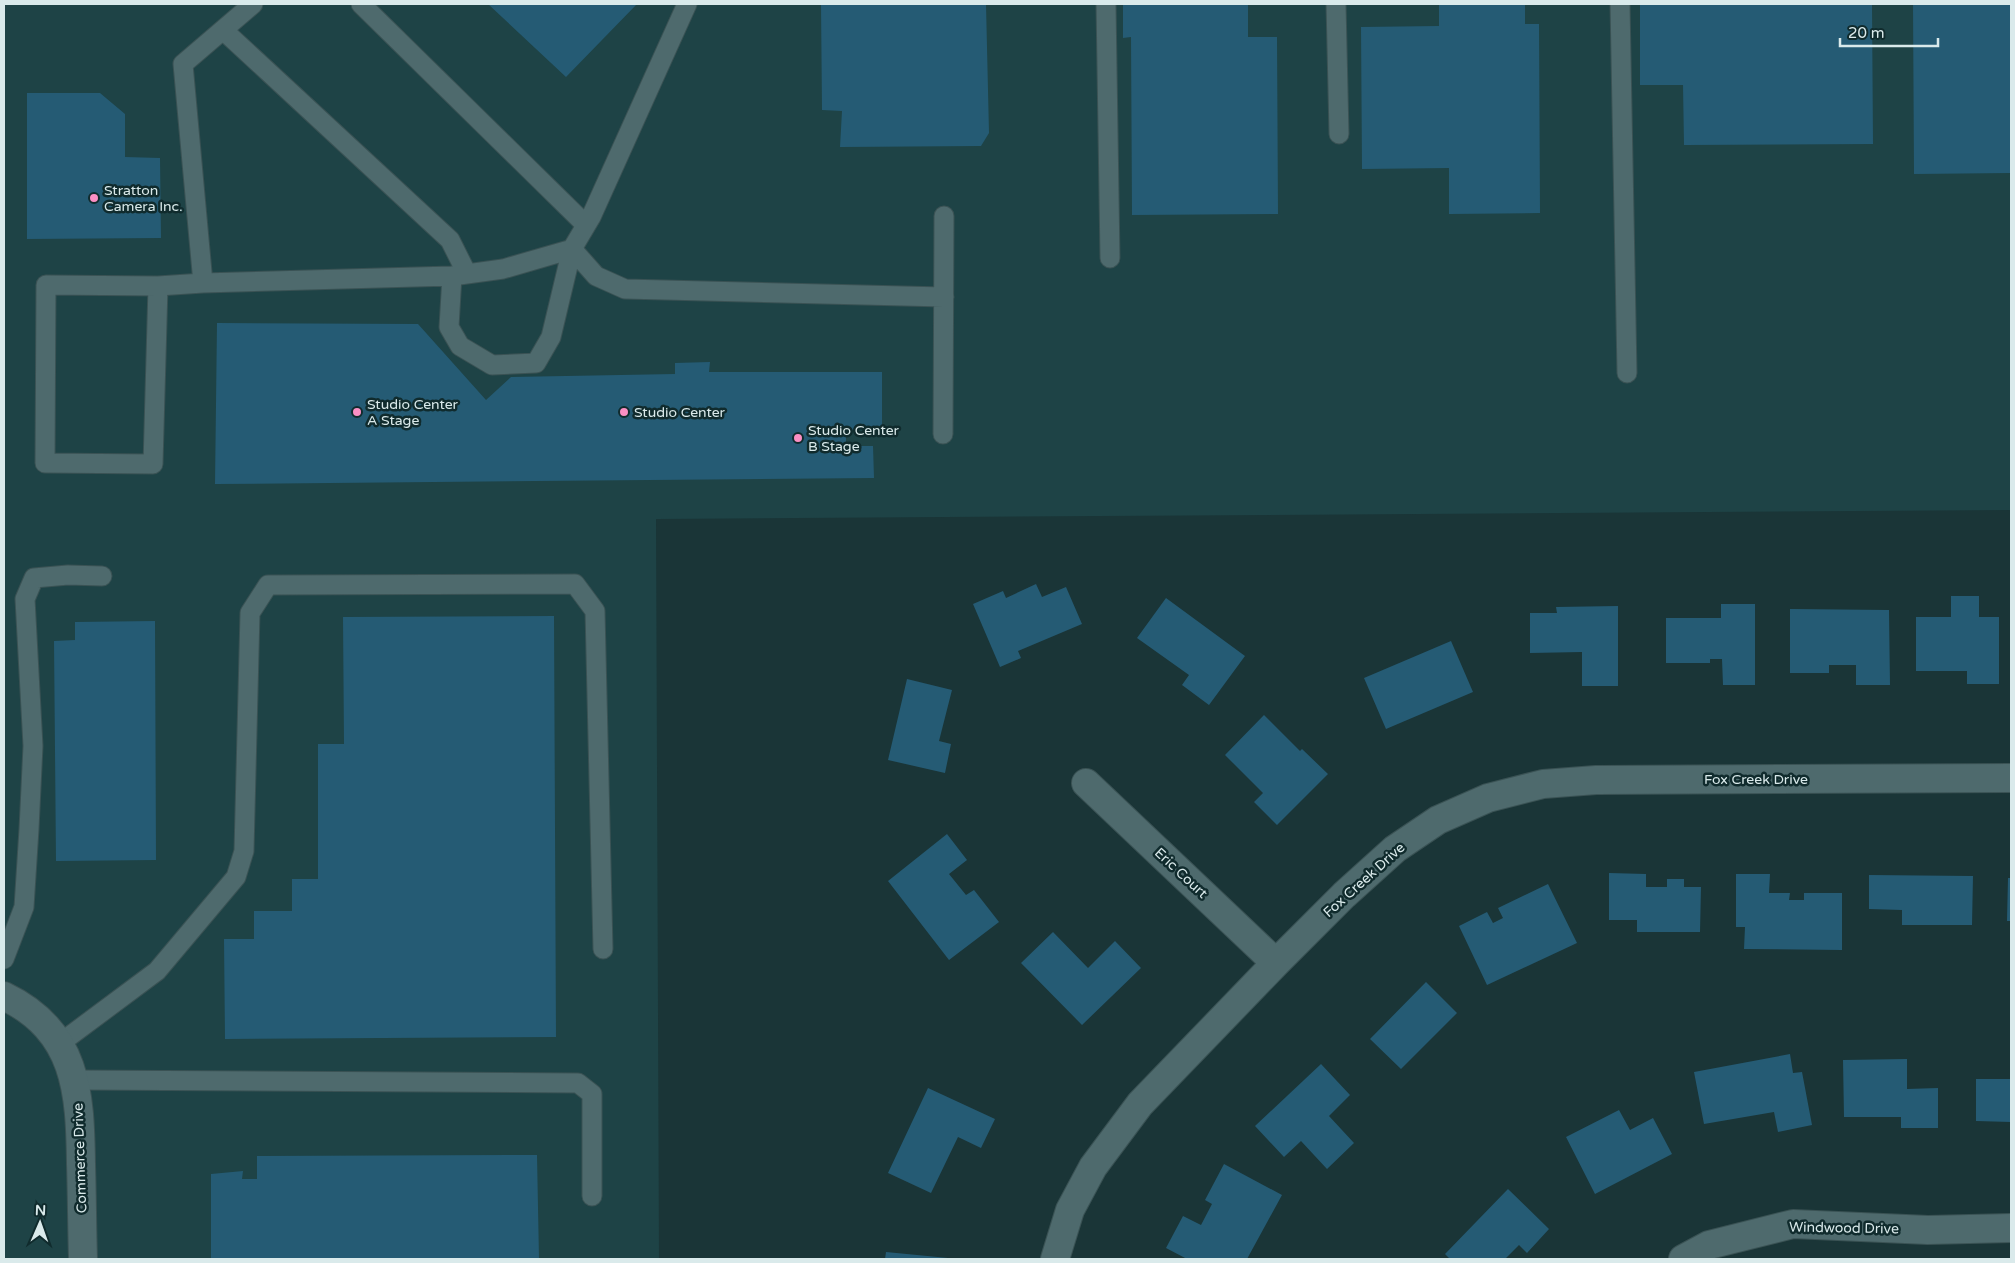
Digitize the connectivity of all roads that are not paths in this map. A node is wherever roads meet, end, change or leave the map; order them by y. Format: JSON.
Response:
{"nodes":[{"id":1,"x":253,"y":4,"type":"edge"},
{"id":2,"x":360,"y":4,"type":"edge"},
{"id":3,"x":686,"y":4,"type":"edge"},
{"id":4,"x":1106,"y":4,"type":"edge"},
{"id":5,"x":1336,"y":4,"type":"edge"},
{"id":6,"x":1620,"y":4,"type":"edge"},
{"id":7,"x":222,"y":30,"type":"junction"},
{"id":8,"x":1338,"y":134,"type":"dead end"},
{"id":9,"x":944,"y":216,"type":"dead end"},
{"id":10,"x":586,"y":225,"type":"junction"},
{"id":11,"x":572,"y":249,"type":"junction"},
{"id":12,"x":1110,"y":258,"type":"dead end"},
{"id":13,"x":459,"y":275,"type":"junction"},
{"id":14,"x":203,"y":283,"type":"junction"},
{"id":15,"x":158,"y":286,"type":"junction"},
{"id":16,"x":944,"y":297,"type":"junction"},
{"id":17,"x":1626,"y":373,"type":"dead end"},
{"id":18,"x":943,"y":434,"type":"dead end"},
{"id":19,"x":102,"y":576,"type":"dead end"},
{"id":20,"x":2011,"y":778,"type":"edge"},
{"id":21,"x":1086,"y":783,"type":"dead end"},
{"id":22,"x":604,"y":949,"type":"dead end"},
{"id":23,"x":4,"y":959,"type":"edge"},
{"id":24,"x":1276,"y":963,"type":"junction"},
{"id":25,"x":4,"y":996,"type":"edge"},
{"id":26,"x":59,"y":1044,"type":"junction"},
{"id":27,"x":74,"y":1080,"type":"junction"},
{"id":28,"x":592,"y":1196,"type":"dead end"},
{"id":29,"x":2011,"y":1228,"type":"edge"},
{"id":30,"x":83,"y":1259,"type":"edge"},
{"id":31,"x":1055,"y":1259,"type":"edge"},
{"id":32,"x":1684,"y":1259,"type":"edge"}],
"edges":[{"from":1,"to":7,"type":"lane"},
{"from":2,"to":10,"type":"lane"},
{"from":3,"to":10,"type":"lane"},
{"from":4,"to":12,"type":"lane"},
{"from":5,"to":8,"type":"lane"},
{"from":6,"to":17,"type":"lane"},
{"from":7,"to":13,"type":"lane"},
{"from":7,"to":14,"type":"lane"},
{"from":9,"to":16,"type":"lane"},
{"from":10,"to":11,"type":"lane"},
{"from":11,"to":13,"type":"lane"},
{"from":11,"to":13,"type":"lane"},
{"from":11,"to":16,"type":"lane"},
{"from":13,"to":14,"type":"lane"},
{"from":14,"to":15,"type":"lane"},
{"from":15,"to":15,"type":"lane"},
{"from":16,"to":18,"type":"lane"},
{"from":19,"to":23,"type":"lane"},
{"from":20,"to":24,"type":"street","name":"Fox Creek Drive"},
{"from":21,"to":24,"type":"street","name":"Eric Court"},
{"from":22,"to":26,"type":"lane"},
{"from":24,"to":31,"type":"street","name":"Fox Creek Drive"},
{"from":25,"to":26,"type":"street","name":"Commerce Drive"},
{"from":26,"to":27,"type":"street","name":"Commerce Drive"},
{"from":27,"to":28,"type":"lane"},
{"from":27,"to":30,"type":"street","name":"Commerce Drive"},
{"from":29,"to":32,"type":"street","name":"Windwood Drive"}]}
